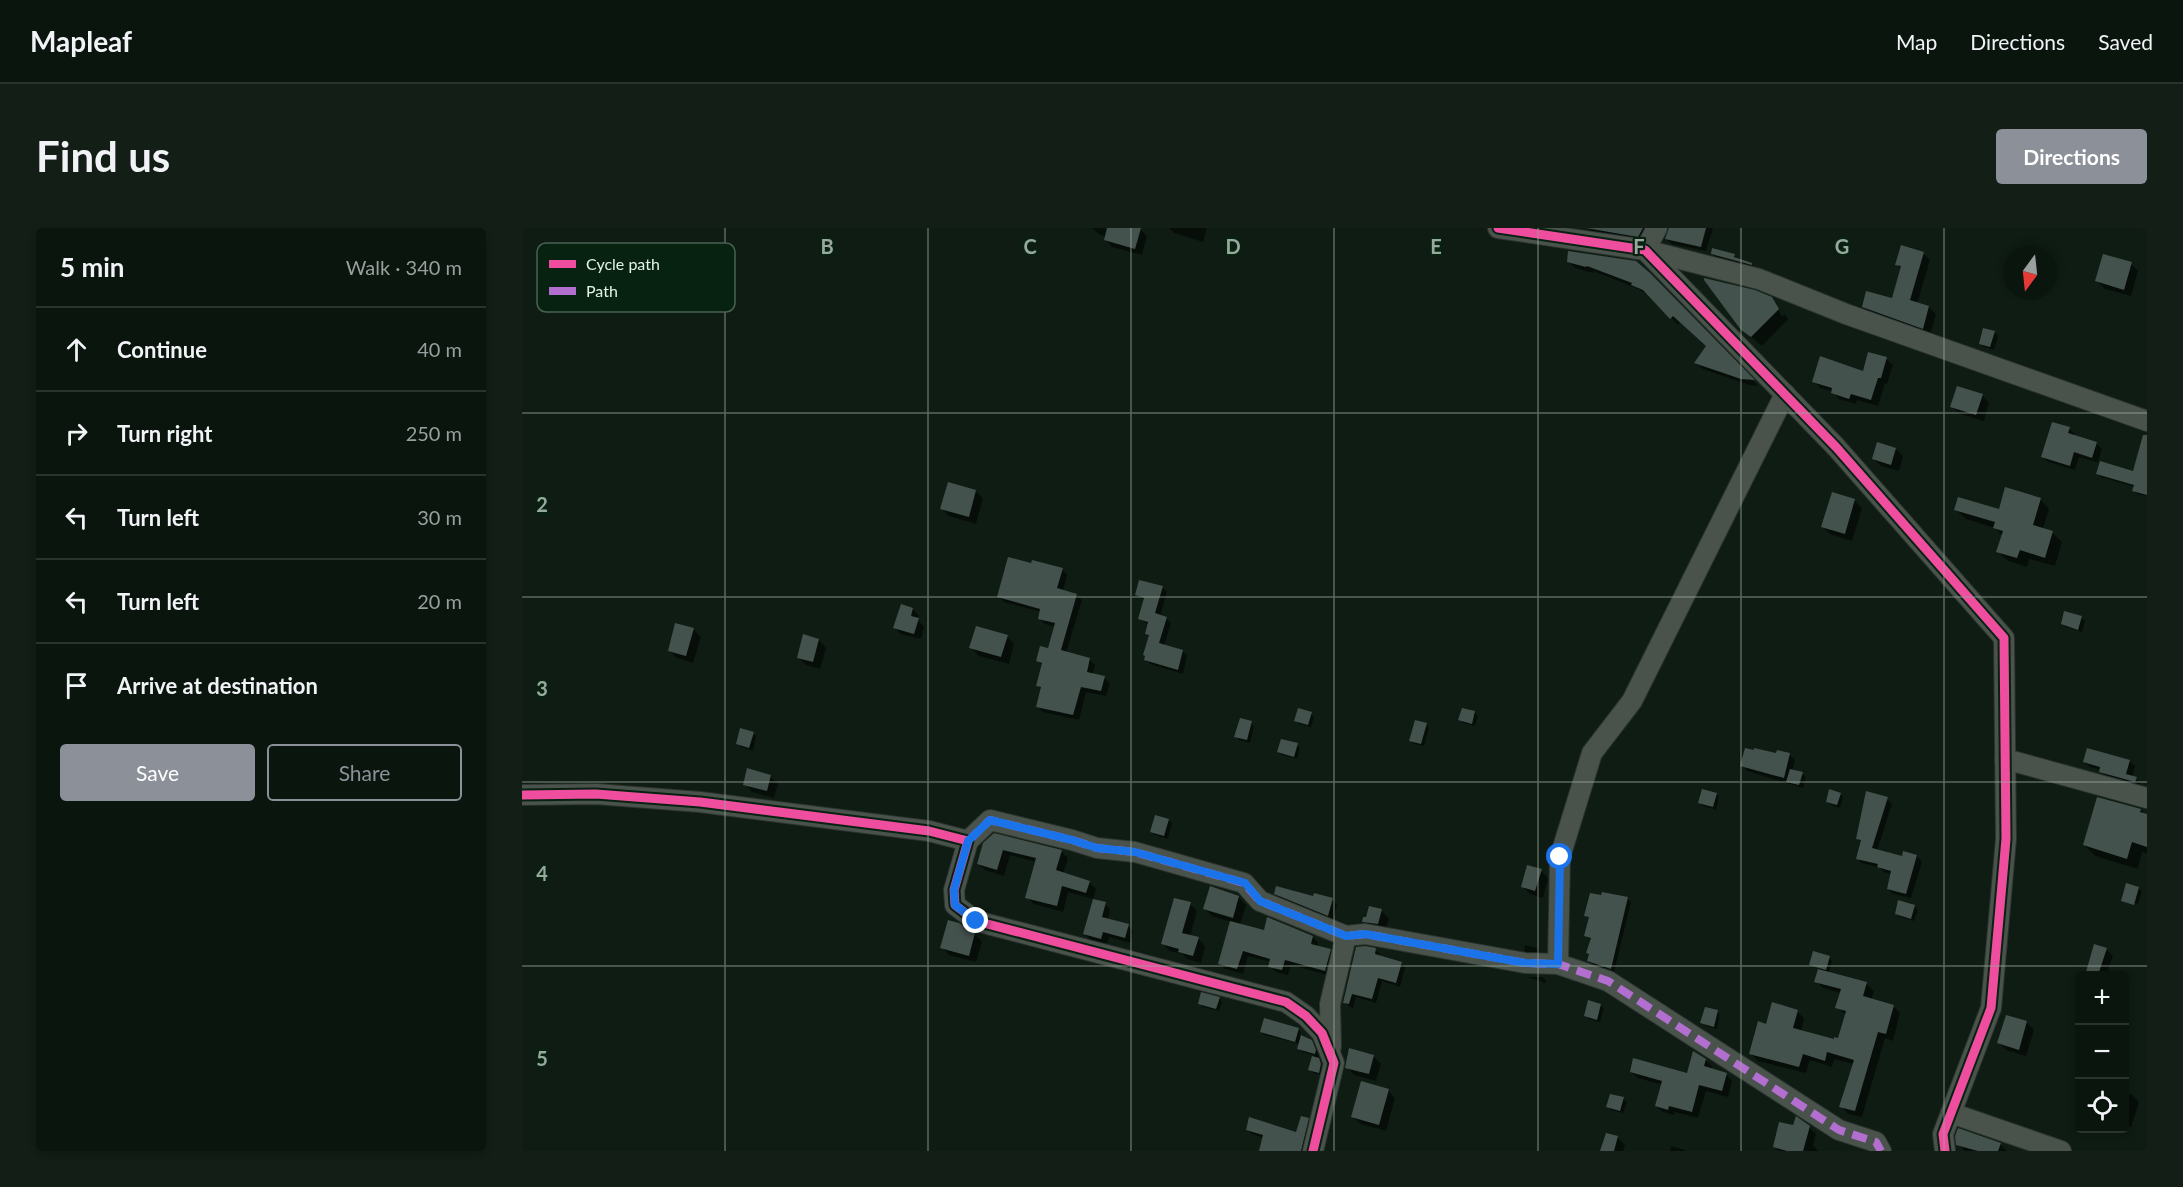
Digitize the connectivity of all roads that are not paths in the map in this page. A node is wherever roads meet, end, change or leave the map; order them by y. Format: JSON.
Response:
{"nodes":[{"id":1,"x":1498,"y":228,"type":"edge"},
{"id":2,"x":1657,"y":228,"type":"edge"},
{"id":3,"x":1645,"y":250,"type":"junction"},
{"id":4,"x":1785,"y":394,"type":"junction"},
{"id":5,"x":2147,"y":421,"type":"edge"},
{"id":6,"x":2005,"y":759,"type":"junction"},
{"id":7,"x":522,"y":795,"type":"edge"},
{"id":8,"x":2147,"y":798,"type":"edge"},
{"id":9,"x":968,"y":841,"type":"junction"},
{"id":10,"x":1346,"y":936,"type":"junction"},
{"id":11,"x":1558,"y":964,"type":"junction"},
{"id":12,"x":1331,"y":1053,"type":"junction"},
{"id":13,"x":1951,"y":1113,"type":"junction"},
{"id":14,"x":1313,"y":1151,"type":"edge"},
{"id":15,"x":1881,"y":1151,"type":"edge"},
{"id":16,"x":1945,"y":1151,"type":"edge"},
{"id":17,"x":2061,"y":1151,"type":"edge"}],
"edges":[{"from":1,"to":3,"type":"street"},
{"from":2,"to":3,"type":"street"},
{"from":3,"to":4,"type":"street"},
{"from":3,"to":5,"type":"street"},
{"from":4,"to":6,"type":"street"},
{"from":4,"to":11,"type":"street"},
{"from":6,"to":8,"type":"street"},
{"from":6,"to":13,"type":"street"},
{"from":7,"to":9,"type":"street"},
{"from":9,"to":10,"type":"street"},
{"from":9,"to":12,"type":"street"},
{"from":10,"to":11,"type":"street"},
{"from":10,"to":12,"type":"street"},
{"from":11,"to":15,"type":"street"},
{"from":12,"to":14,"type":"street"},
{"from":13,"to":16,"type":"street"},
{"from":13,"to":17,"type":"street"}]}
